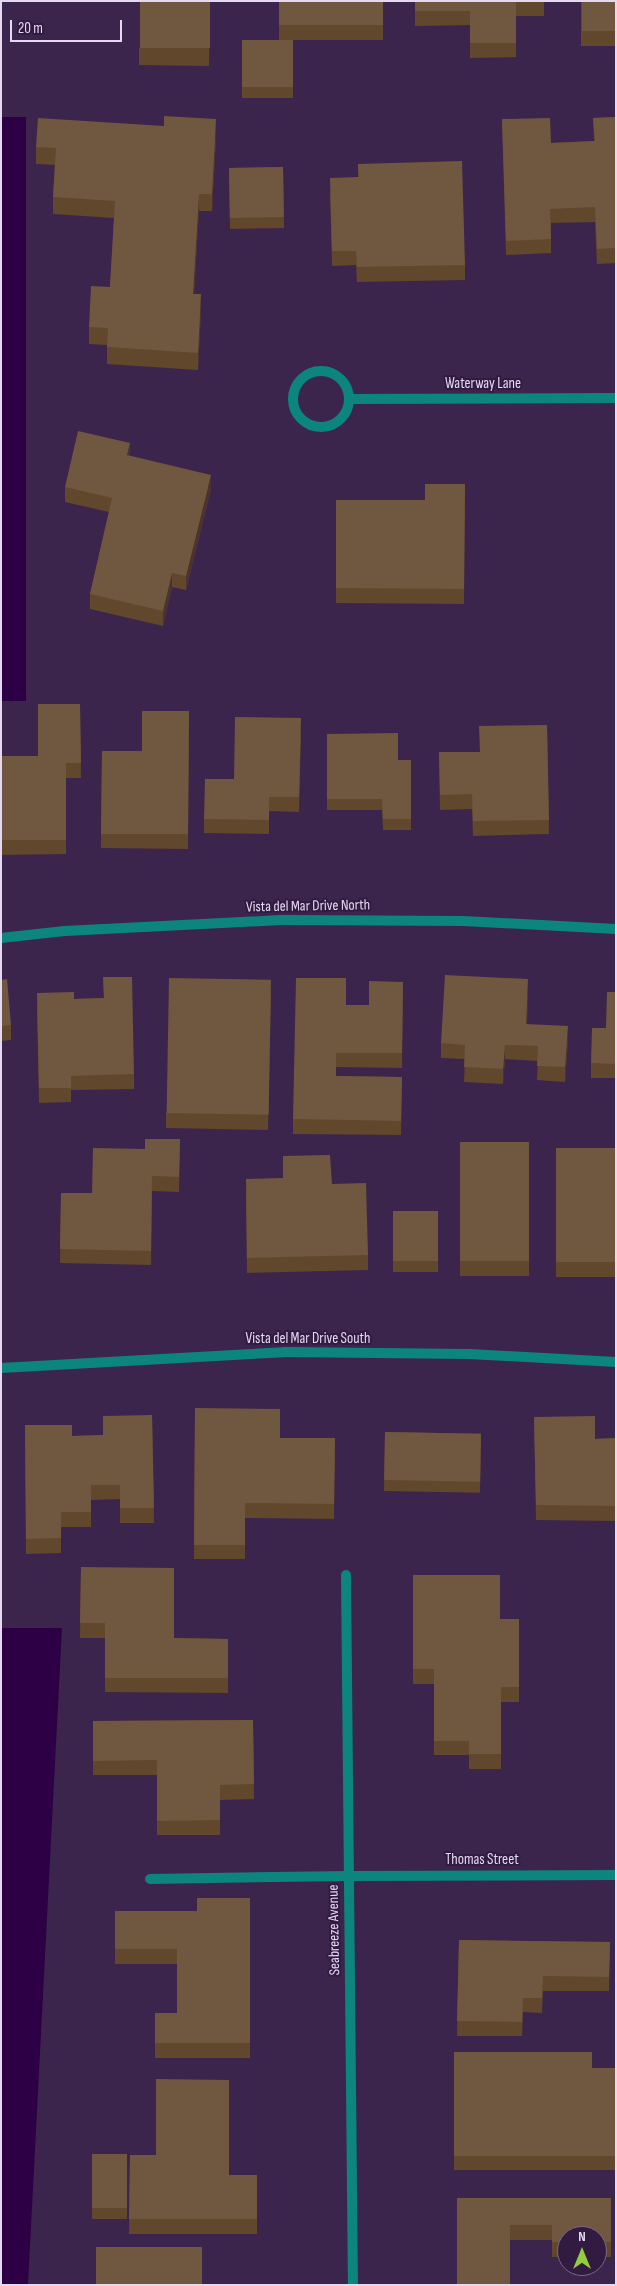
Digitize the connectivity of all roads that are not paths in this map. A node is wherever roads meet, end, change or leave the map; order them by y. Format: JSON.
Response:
{"nodes":[{"id":1,"x":616,"y":398,"type":"edge"},
{"id":2,"x":350,"y":399,"type":"junction"},
{"id":3,"x":616,"y":929,"type":"edge"},
{"id":4,"x":1,"y":938,"type":"edge"},
{"id":5,"x":616,"y":1362,"type":"edge"},
{"id":6,"x":1,"y":1368,"type":"edge"},
{"id":7,"x":346,"y":1576,"type":"dead end"},
{"id":8,"x":616,"y":1875,"type":"edge"},
{"id":9,"x":348,"y":1876,"type":"junction"},
{"id":10,"x":150,"y":1879,"type":"dead end"},
{"id":11,"x":353,"y":2285,"type":"edge"}],
"edges":[{"from":1,"to":2,"type":"street","name":"Waterway Lane"},
{"from":2,"to":2,"type":"street"},
{"from":3,"to":4,"type":"street","name":"Vista del Mar Drive North"},
{"from":5,"to":6,"type":"street","name":"Vista del Mar Drive South"},
{"from":7,"to":9,"type":"street","name":"Seabreeze Avenue"},
{"from":8,"to":9,"type":"street","name":"Thomas Street"},
{"from":9,"to":10,"type":"street","name":"Thomas Street"},
{"from":9,"to":11,"type":"street","name":"Seabreeze Avenue"}]}
